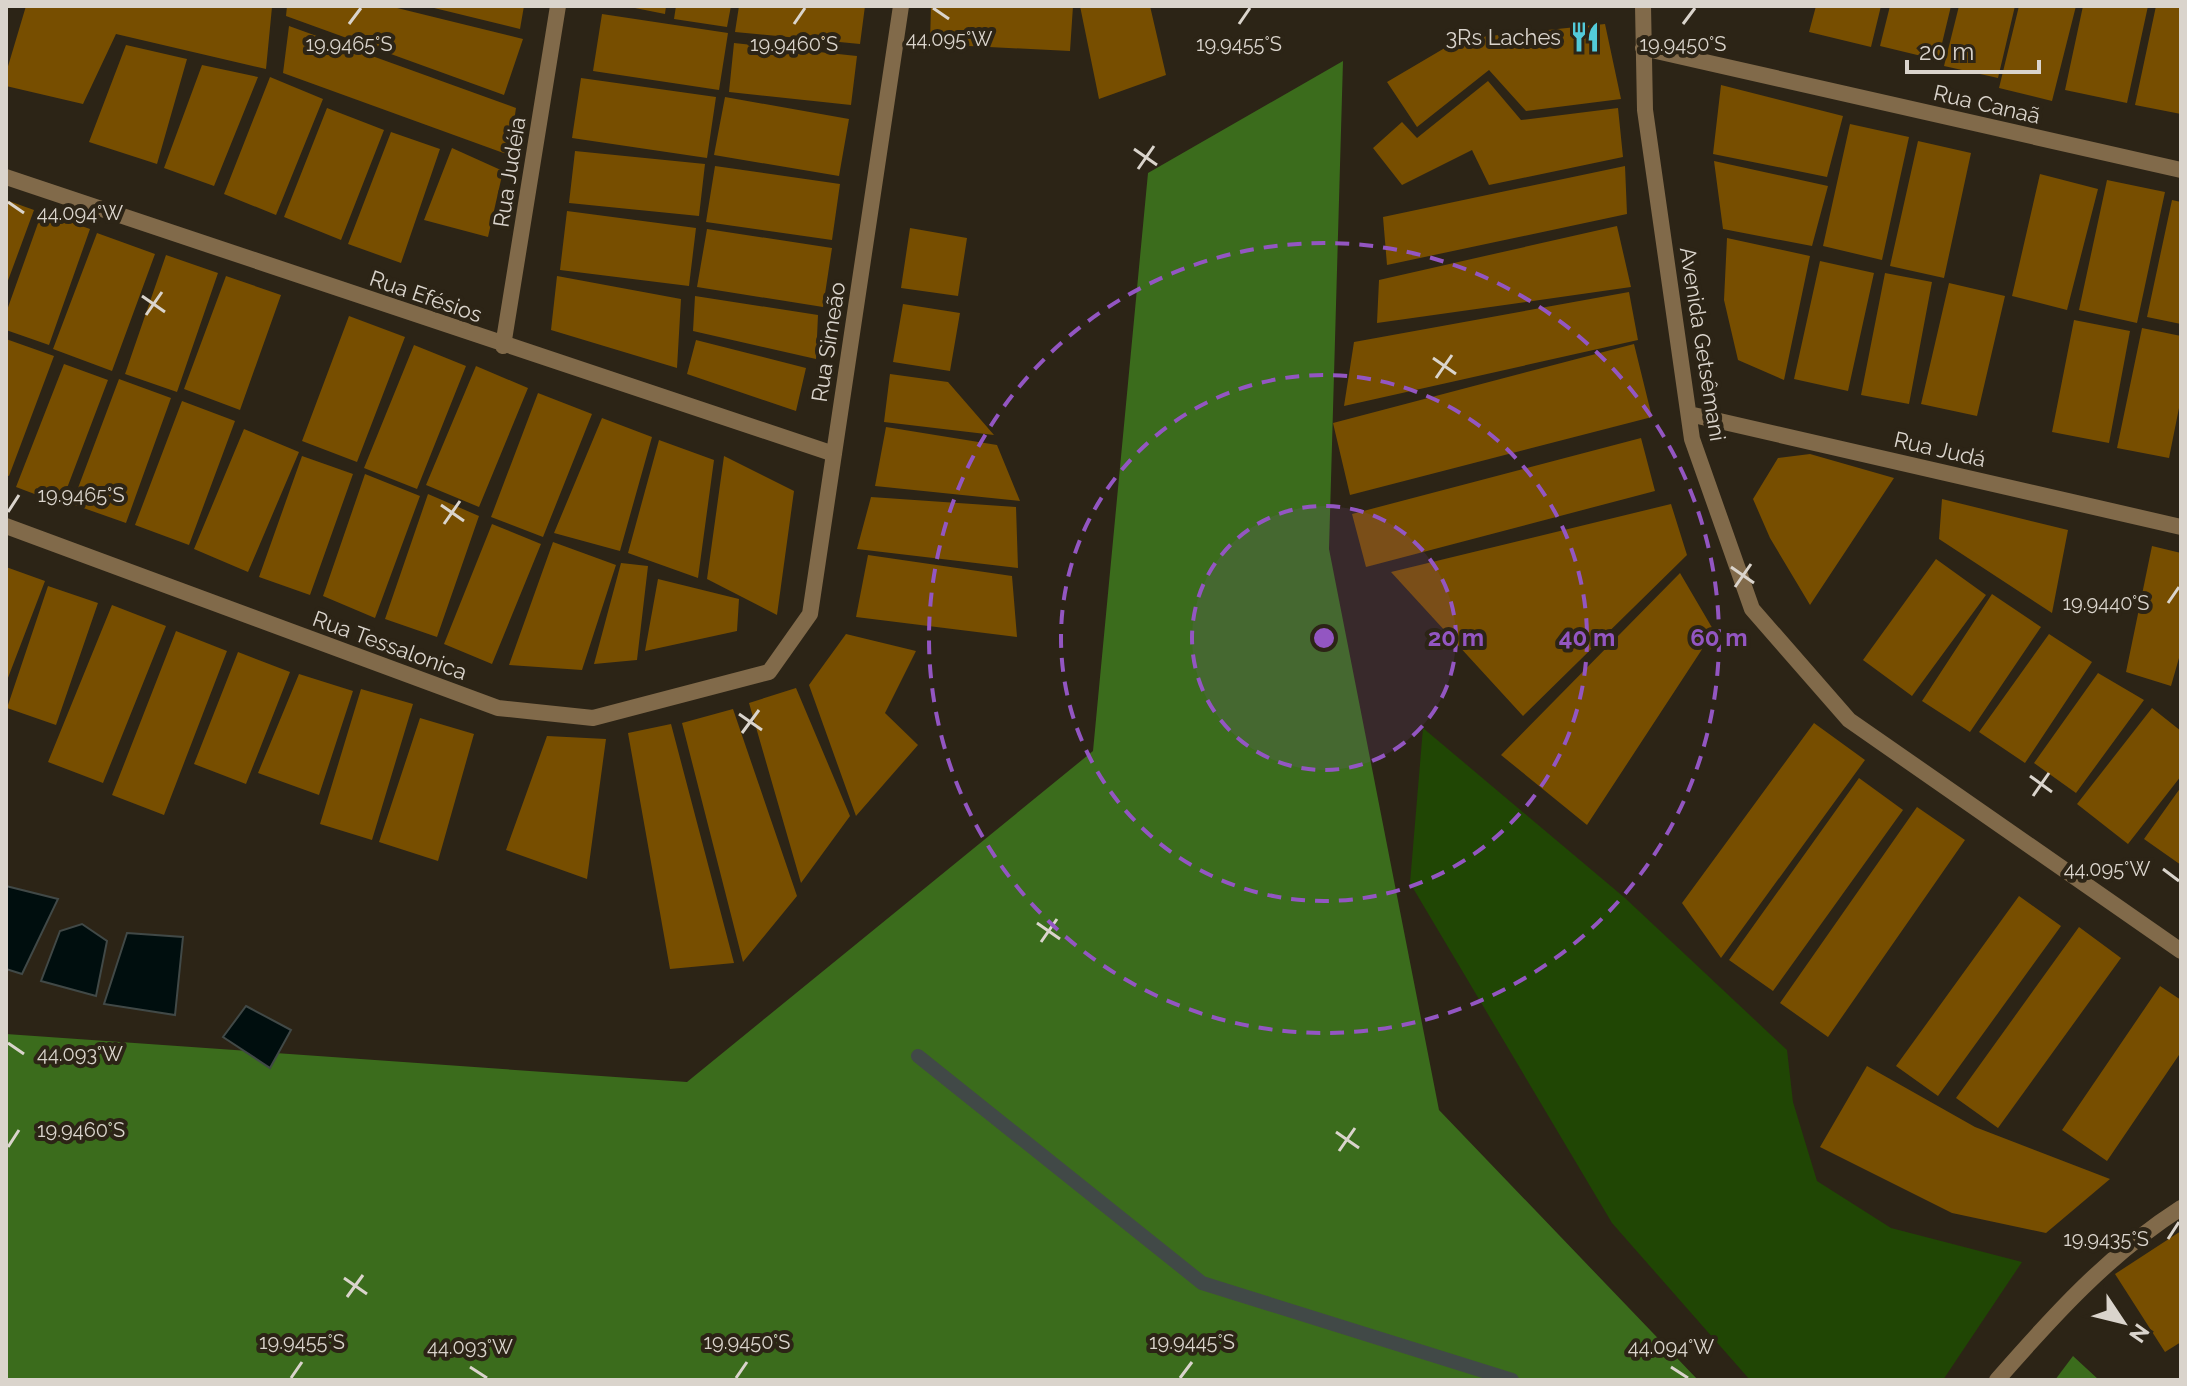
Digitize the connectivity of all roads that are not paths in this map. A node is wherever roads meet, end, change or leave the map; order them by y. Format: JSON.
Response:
{"nodes":[{"id":1,"x":558,"y":6,"type":"edge"},
{"id":2,"x":901,"y":6,"type":"edge"},
{"id":3,"x":1643,"y":6,"type":"edge"},
{"id":4,"x":1643,"y":48,"type":"junction"},
{"id":5,"x":2181,"y":170,"type":"edge"},
{"id":6,"x":6,"y":177,"type":"edge"},
{"id":7,"x":503,"y":346,"type":"junction"},
{"id":8,"x":1689,"y":414,"type":"junction"},
{"id":9,"x":834,"y":454,"type":"junction"},
{"id":10,"x":6,"y":526,"type":"edge"},
{"id":11,"x":2181,"y":527,"type":"edge"},
{"id":12,"x":769,"y":672,"type":"joint"},
{"id":13,"x":2181,"y":951,"type":"edge"},
{"id":14,"x":2181,"y":1208,"type":"edge"},
{"id":15,"x":1997,"y":1380,"type":"edge"}],
"edges":[{"from":1,"to":7,"type":"street","name":"Rua Judéia"},
{"from":2,"to":9,"type":"street","name":"Rua Simeão"},
{"from":3,"to":4,"type":"street","name":"Avenida Getsêmani"},
{"from":4,"to":5,"type":"street","name":"Rua Canaã"},
{"from":4,"to":8,"type":"street","name":"Avenida Getsêmani"},
{"from":6,"to":7,"type":"street","name":"Rua Efésios"},
{"from":7,"to":9,"type":"street","name":"Rua Efésios"},
{"from":8,"to":11,"type":"street","name":"Rua Judá"},
{"from":8,"to":13,"type":"street","name":"Avenida Getsêmani"},
{"from":9,"to":12,"type":"street","name":"Rua Simeão"},
{"from":10,"to":12,"type":"street","name":"Rua Tessalonica"},
{"from":14,"to":15,"type":"street"}]}
